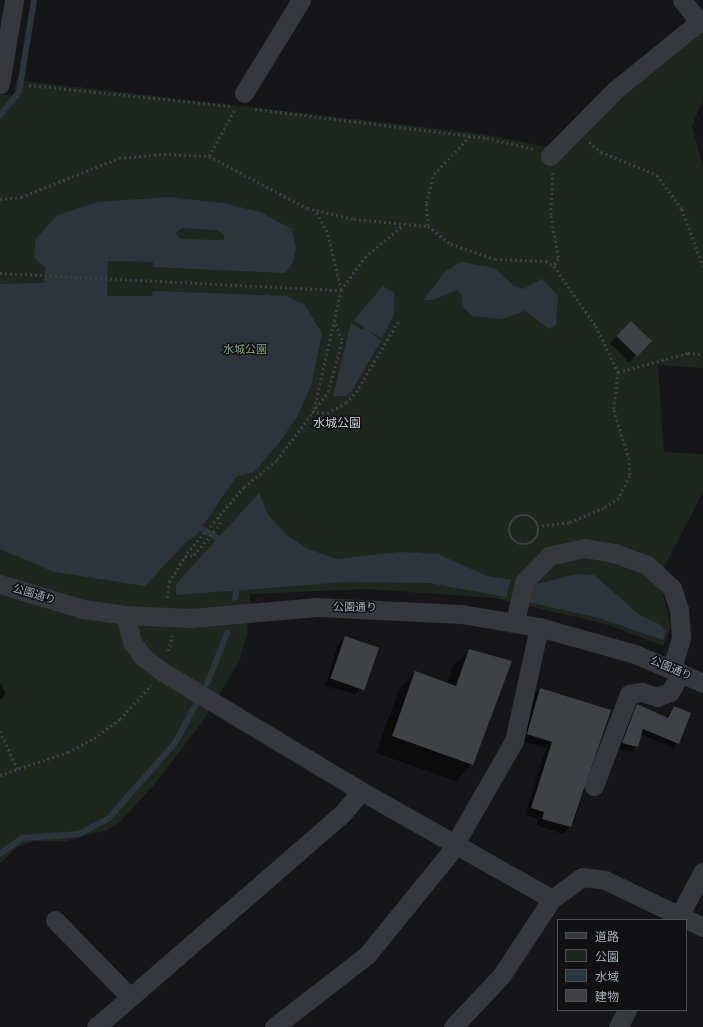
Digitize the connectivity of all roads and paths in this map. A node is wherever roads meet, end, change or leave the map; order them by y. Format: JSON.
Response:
{"nodes":[{"id":1,"x":14,"y":0,"type":"edge"},
{"id":2,"x":301,"y":0,"type":"edge"},
{"id":3,"x":682,"y":0,"type":"edge"},
{"id":4,"x":701,"y":21,"type":"edge"},
{"id":5,"x":0,"y":84,"type":"edge"},
{"id":6,"x":29,"y":85,"type":"dead end"},
{"id":7,"x":244,"y":104,"type":"junction"},
{"id":8,"x":575,"y":130,"type":"junction"},
{"id":9,"x":470,"y":136,"type":"junction"},
{"id":10,"x":209,"y":156,"type":"junction"},
{"id":11,"x":550,"y":156,"type":"junction"},
{"id":12,"x":0,"y":199,"type":"edge"},
{"id":13,"x":314,"y":209,"type":"junction"},
{"id":14,"x":405,"y":224,"type":"junction"},
{"id":15,"x":428,"y":226,"type":"junction"},
{"id":16,"x":554,"y":266,"type":"junction"},
{"id":17,"x":703,"y":266,"type":"edge"},
{"id":18,"x":0,"y":273,"type":"edge"},
{"id":19,"x":341,"y":290,"type":"junction"},
{"id":20,"x":398,"y":320,"type":"dead end"},
{"id":21,"x":334,"y":322,"type":"junction"},
{"id":22,"x":703,"y":354,"type":"edge"},
{"id":23,"x":618,"y":372,"type":"junction"},
{"id":24,"x":313,"y":410,"type":"junction"},
{"id":25,"x":218,"y":516,"type":"junction"},
{"id":26,"x":539,"y":526,"type":"junction"},
{"id":27,"x":185,"y":557,"type":"junction"},
{"id":28,"x":0,"y":584,"type":"edge"},
{"id":29,"x":166,"y":600,"type":"dead end"},
{"id":30,"x":125,"y":615,"type":"junction"},
{"id":31,"x":515,"y":622,"type":"junction"},
{"id":32,"x":539,"y":627,"type":"junction"},
{"id":33,"x":172,"y":634,"type":"dead end"},
{"id":34,"x":168,"y":651,"type":"dead end"},
{"id":35,"x":676,"y":670,"type":"junction"},
{"id":36,"x":154,"y":680,"type":"dead end"},
{"id":37,"x":703,"y":683,"type":"edge"},
{"id":38,"x":0,"y":731,"type":"edge"},
{"id":39,"x":18,"y":770,"type":"junction"},
{"id":40,"x":0,"y":775,"type":"edge"},
{"id":41,"x":594,"y":786,"type":"dead end"},
{"id":42,"x":362,"y":791,"type":"junction"},
{"id":43,"x":455,"y":844,"type":"junction"},
{"id":44,"x":703,"y":870,"type":"edge"},
{"id":45,"x":552,"y":899,"type":"junction"},
{"id":46,"x":678,"y":918,"type":"edge"},
{"id":47,"x":55,"y":920,"type":"dead end"},
{"id":48,"x":687,"y":921,"type":"edge"},
{"id":49,"x":703,"y":927,"type":"edge"},
{"id":50,"x":130,"y":997,"type":"junction"},
{"id":51,"x":626,"y":1011,"type":"edge"},
{"id":52,"x":96,"y":1027,"type":"edge"},
{"id":53,"x":274,"y":1027,"type":"edge"},
{"id":54,"x":453,"y":1027,"type":"edge"},
{"id":55,"x":618,"y":1027,"type":"edge"}],
"edges":[{"from":1,"to":5,"type":"street"},
{"from":2,"to":7,"type":"street"},
{"from":3,"to":4,"type":"street"},
{"from":4,"to":8,"type":"street"},
{"from":6,"to":7,"type":"path"},
{"from":7,"to":9,"type":"path"},
{"from":7,"to":10,"type":"path"},
{"from":8,"to":11,"type":"street"},
{"from":8,"to":17,"type":"path"},
{"from":9,"to":11,"type":"path"},
{"from":9,"to":15,"type":"path"},
{"from":10,"to":12,"type":"path"},
{"from":10,"to":13,"type":"path"},
{"from":11,"to":16,"type":"path"},
{"from":13,"to":14,"type":"path"},
{"from":13,"to":19,"type":"path"},
{"from":14,"to":15,"type":"path"},
{"from":14,"to":19,"type":"path"},
{"from":15,"to":16,"type":"path"},
{"from":16,"to":23,"type":"path"},
{"from":18,"to":19,"type":"path"},
{"from":19,"to":21,"type":"path"},
{"from":20,"to":24,"type":"path"},
{"from":21,"to":24,"type":"path"},
{"from":21,"to":24,"type":"path"},
{"from":22,"to":23,"type":"path"},
{"from":23,"to":26,"type":"path"},
{"from":24,"to":25,"type":"path"},
{"from":25,"to":27,"type":"path"},
{"from":25,"to":27,"type":"path"},
{"from":26,"to":26,"type":"path"},
{"from":27,"to":29,"type":"path"},
{"from":28,"to":30,"type":"street","name":"公園通り"},
{"from":30,"to":31,"type":"street","name":"公園通り"},
{"from":30,"to":42,"type":"street"},
{"from":31,"to":32,"type":"street","name":"公園通り"},
{"from":31,"to":35,"type":"street"},
{"from":32,"to":35,"type":"street","name":"公園通り"},
{"from":32,"to":43,"type":"street"},
{"from":33,"to":34,"type":"path"},
{"from":35,"to":37,"type":"street","name":"公園通り"},
{"from":35,"to":41,"type":"street"},
{"from":36,"to":39,"type":"path"},
{"from":38,"to":39,"type":"path"},
{"from":39,"to":40,"type":"path"},
{"from":42,"to":43,"type":"street"},
{"from":42,"to":50,"type":"street"},
{"from":43,"to":45,"type":"street"},
{"from":43,"to":53,"type":"street"},
{"from":44,"to":46,"type":"street"},
{"from":45,"to":46,"type":"street"},
{"from":45,"to":54,"type":"street"},
{"from":47,"to":50,"type":"street"},
{"from":48,"to":49,"type":"street"},
{"from":50,"to":52,"type":"street"},
{"from":51,"to":55,"type":"street"}]}
